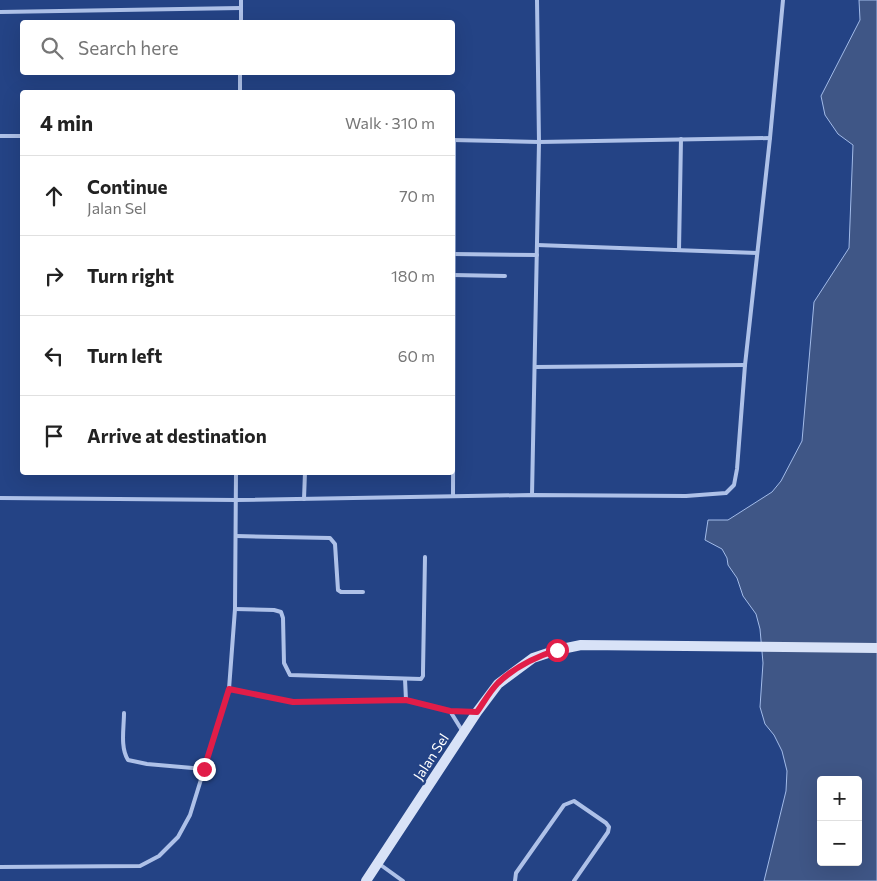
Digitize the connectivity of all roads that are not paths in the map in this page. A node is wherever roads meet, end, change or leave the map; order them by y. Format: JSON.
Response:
{"nodes":[{"id":1,"x":241,"y":0,"type":"edge"},
{"id":2,"x":537,"y":0,"type":"edge"},
{"id":3,"x":783,"y":0,"type":"edge"},
{"id":4,"x":241,"y":8,"type":"junction"},
{"id":5,"x":0,"y":12,"type":"edge"},
{"id":6,"x":241,"y":20,"type":"edge"},
{"id":7,"x":240,"y":75,"type":"edge"},
{"id":8,"x":240,"y":90,"type":"edge"},
{"id":9,"x":0,"y":136,"type":"edge"},
{"id":10,"x":20,"y":136,"type":"edge"},
{"id":11,"x":770,"y":138,"type":"junction"},
{"id":12,"x":681,"y":139,"type":"junction"},
{"id":13,"x":455,"y":140,"type":"edge"},
{"id":14,"x":539,"y":142,"type":"junction"},
{"id":15,"x":537,"y":245,"type":"junction"},
{"id":16,"x":679,"y":250,"type":"junction"},
{"id":17,"x":757,"y":253,"type":"junction"},
{"id":18,"x":455,"y":254,"type":"edge"},
{"id":19,"x":537,"y":255,"type":"junction"},
{"id":20,"x":455,"y":275,"type":"edge"},
{"id":21,"x":505,"y":276,"type":"dead end"},
{"id":22,"x":746,"y":365,"type":"junction"},
{"id":23,"x":535,"y":367,"type":"junction"},
{"id":24,"x":236,"y":475,"type":"edge"},
{"id":25,"x":305,"y":475,"type":"edge"},
{"id":26,"x":453,"y":475,"type":"edge"},
{"id":27,"x":532,"y":495,"type":"junction"},
{"id":28,"x":453,"y":496,"type":"junction"},
{"id":29,"x":0,"y":498,"type":"edge"},
{"id":30,"x":304,"y":499,"type":"junction"},
{"id":31,"x":236,"y":500,"type":"junction"},
{"id":32,"x":236,"y":536,"type":"junction"},
{"id":33,"x":425,"y":557,"type":"dead end"},
{"id":34,"x":362,"y":592,"type":"dead end"},
{"id":35,"x":236,"y":609,"type":"junction"},
{"id":36,"x":877,"y":648,"type":"edge"},
{"id":37,"x":405,"y":679,"type":"junction"},
{"id":38,"x":229,"y":689,"type":"junction"},
{"id":39,"x":406,"y":700,"type":"junction"},
{"id":40,"x":450,"y":711,"type":"junction"},
{"id":41,"x":477,"y":712,"type":"junction"},
{"id":42,"x":124,"y":713,"type":"dead end"},
{"id":43,"x":463,"y":733,"type":"junction"},
{"id":44,"x":204,"y":769,"type":"junction"},
{"id":45,"x":378,"y":863,"type":"junction"},
{"id":46,"x":0,"y":867,"type":"edge"},
{"id":47,"x":366,"y":881,"type":"edge"},
{"id":48,"x":402,"y":881,"type":"edge"},
{"id":49,"x":515,"y":881,"type":"edge"},
{"id":50,"x":574,"y":881,"type":"edge"}],
"edges":[{"from":1,"to":4,"type":"lane"},
{"from":2,"to":14,"type":"lane"},
{"from":3,"to":11,"type":"lane"},
{"from":4,"to":5,"type":"lane"},
{"from":4,"to":6,"type":"lane"},
{"from":7,"to":8,"type":"lane"},
{"from":9,"to":10,"type":"lane"},
{"from":11,"to":12,"type":"lane"},
{"from":11,"to":17,"type":"lane"},
{"from":12,"to":14,"type":"lane"},
{"from":12,"to":16,"type":"lane"},
{"from":13,"to":14,"type":"lane"},
{"from":14,"to":15,"type":"lane"},
{"from":15,"to":16,"type":"lane"},
{"from":15,"to":19,"type":"lane"},
{"from":16,"to":17,"type":"lane"},
{"from":17,"to":22,"type":"lane"},
{"from":18,"to":19,"type":"lane"},
{"from":19,"to":23,"type":"lane"},
{"from":20,"to":21,"type":"lane"},
{"from":22,"to":23,"type":"lane"},
{"from":22,"to":27,"type":"lane"},
{"from":23,"to":27,"type":"lane"},
{"from":24,"to":31,"type":"lane"},
{"from":25,"to":30,"type":"lane"},
{"from":26,"to":28,"type":"lane"},
{"from":27,"to":28,"type":"lane"},
{"from":28,"to":30,"type":"lane"},
{"from":29,"to":31,"type":"lane"},
{"from":30,"to":31,"type":"lane"},
{"from":31,"to":32,"type":"lane"},
{"from":32,"to":34,"type":"lane"},
{"from":32,"to":35,"type":"lane"},
{"from":33,"to":37,"type":"lane"},
{"from":35,"to":37,"type":"lane"},
{"from":35,"to":38,"type":"lane"},
{"from":36,"to":41,"type":"street","name":"Jalan Sel"},
{"from":37,"to":39,"type":"lane"},
{"from":38,"to":39,"type":"lane"},
{"from":38,"to":44,"type":"lane"},
{"from":39,"to":40,"type":"lane"},
{"from":40,"to":41,"type":"lane"},
{"from":40,"to":43,"type":"lane"},
{"from":41,"to":43,"type":"street","name":"Jalan Sel"},
{"from":42,"to":44,"type":"lane"},
{"from":43,"to":45,"type":"street","name":"Jalan Sel"},
{"from":44,"to":46,"type":"lane"},
{"from":45,"to":47,"type":"street","name":"Jalan Sel"},
{"from":45,"to":48,"type":"lane"},
{"from":49,"to":50,"type":"lane"}]}
